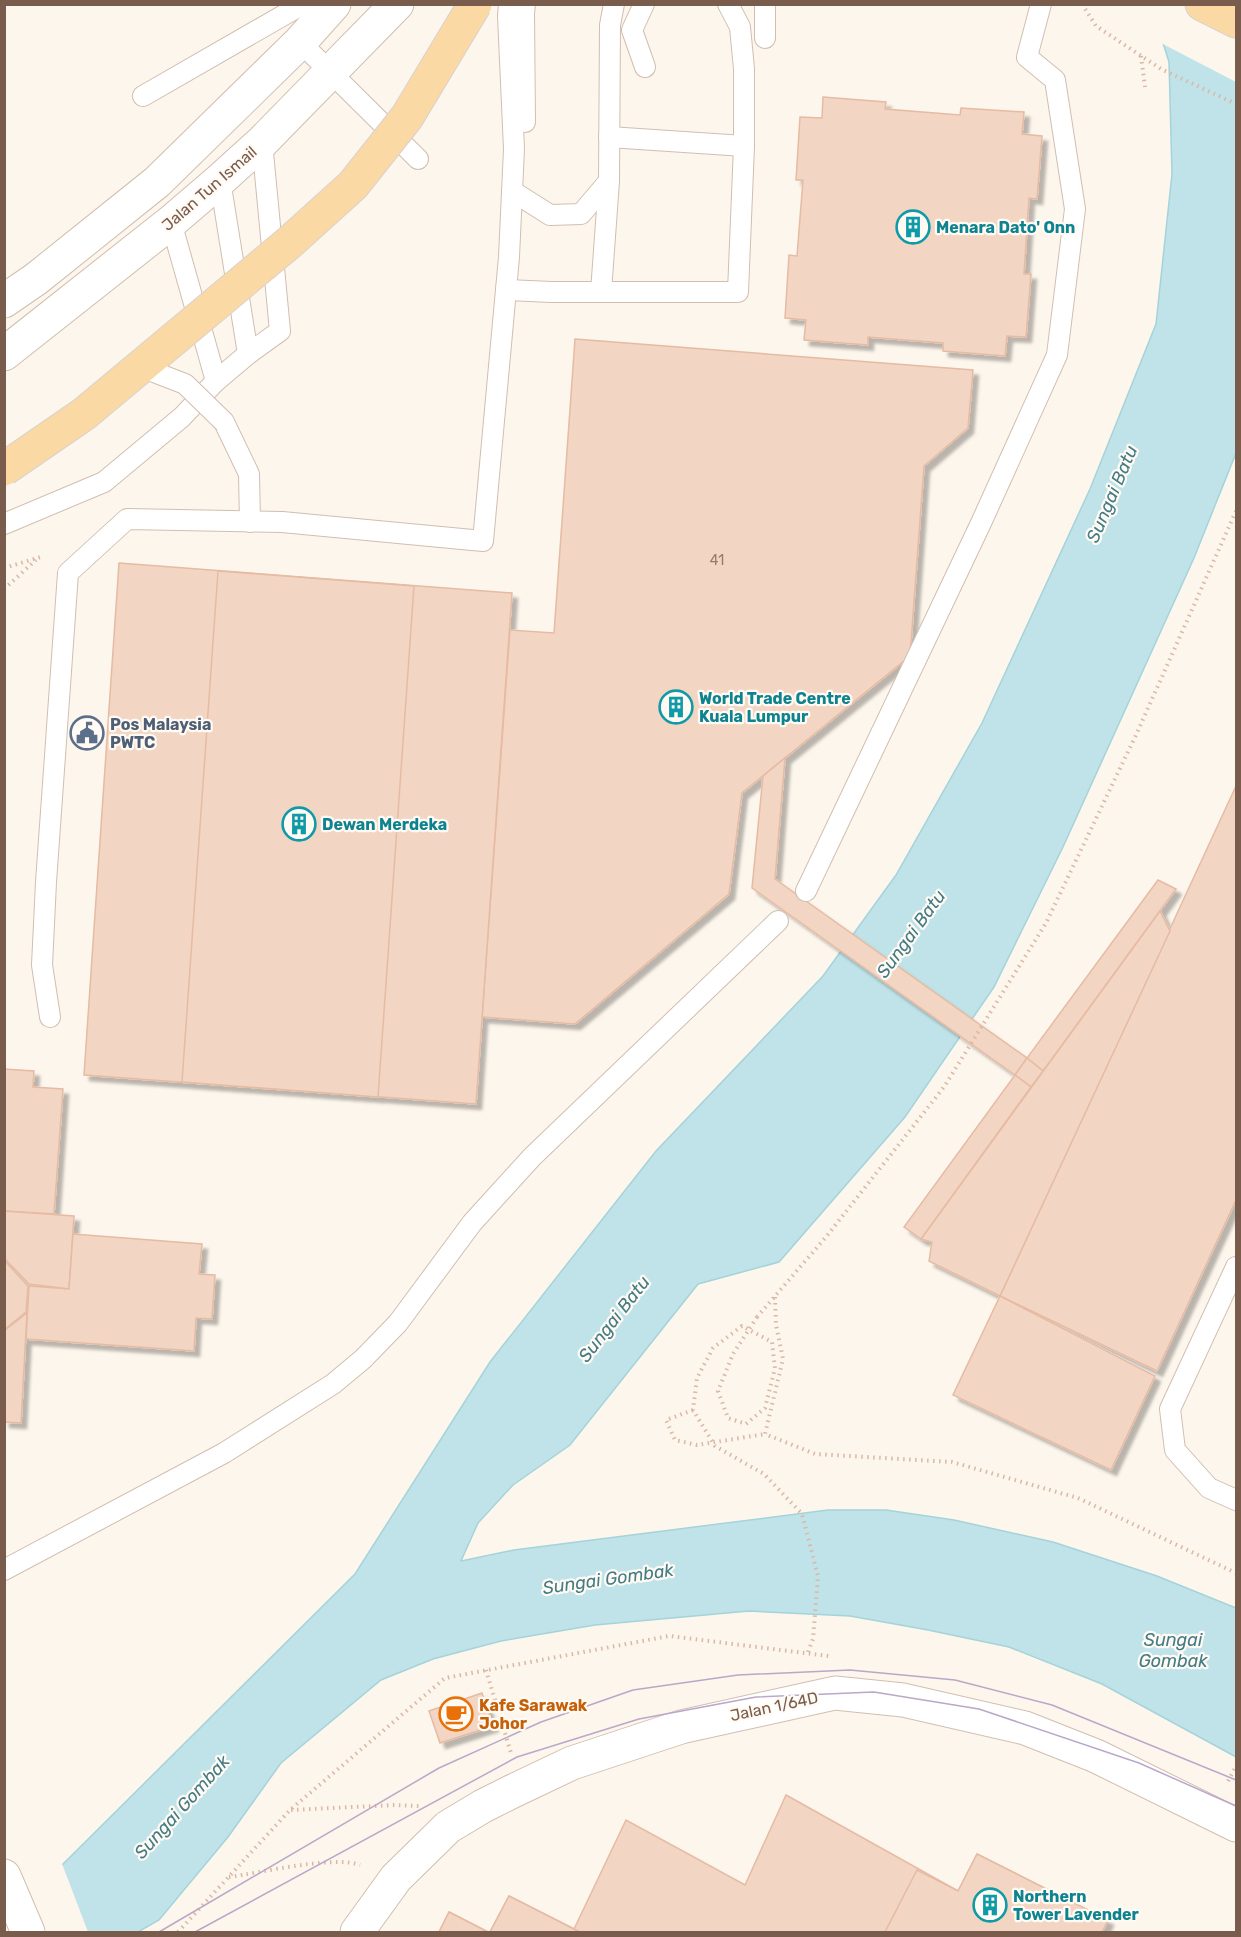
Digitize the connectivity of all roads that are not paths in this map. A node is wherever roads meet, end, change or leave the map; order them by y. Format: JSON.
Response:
{"nodes":[{"id":1,"x":303,"y":4,"type":"edge"},
{"id":2,"x":334,"y":4,"type":"edge"},
{"id":3,"x":397,"y":4,"type":"edge"},
{"id":4,"x":475,"y":4,"type":"edge"},
{"id":5,"x":509,"y":4,"type":"edge"},
{"id":6,"x":525,"y":4,"type":"edge"},
{"id":7,"x":614,"y":4,"type":"edge"},
{"id":8,"x":644,"y":4,"type":"edge"},
{"id":9,"x":728,"y":4,"type":"edge"},
{"id":10,"x":765,"y":4,"type":"edge"},
{"id":11,"x":1041,"y":4,"type":"edge"},
{"id":12,"x":1202,"y":4,"type":"edge"},
{"id":13,"x":1236,"y":21,"type":"edge"},
{"id":14,"x":765,"y":38,"type":"dead end"},
{"id":15,"x":300,"y":42,"type":"junction"},
{"id":16,"x":645,"y":67,"type":"dead end"},
{"id":17,"x":331,"y":73,"type":"junction"},
{"id":18,"x":143,"y":96,"type":"dead end"},
{"id":19,"x":525,"y":123,"type":"dead end"},
{"id":20,"x":609,"y":137,"type":"junction"},
{"id":21,"x":262,"y":142,"type":"junction"},
{"id":22,"x":744,"y":146,"type":"junction"},
{"id":23,"x":418,"y":159,"type":"dead end"},
{"id":24,"x":220,"y":180,"type":"junction"},
{"id":25,"x":609,"y":181,"type":"junction"},
{"id":26,"x":512,"y":191,"type":"junction"},
{"id":27,"x":171,"y":222,"type":"junction"},
{"id":28,"x":506,"y":290,"type":"junction"},
{"id":29,"x":601,"y":292,"type":"junction"},
{"id":30,"x":4,"y":301,"type":"edge"},
{"id":31,"x":4,"y":354,"type":"edge"},
{"id":32,"x":248,"y":354,"type":"junction"},
{"id":33,"x":141,"y":368,"type":"junction"},
{"id":34,"x":216,"y":381,"type":"junction"},
{"id":35,"x":4,"y":469,"type":"edge"},
{"id":36,"x":249,"y":522,"type":"junction"},
{"id":37,"x":4,"y":524,"type":"edge"},
{"id":38,"x":806,"y":891,"type":"dead end"},
{"id":39,"x":778,"y":921,"type":"dead end"},
{"id":40,"x":50,"y":1017,"type":"dead end"},
{"id":41,"x":1236,"y":1267,"type":"edge"},
{"id":42,"x":1236,"y":1500,"type":"edge"},
{"id":43,"x":4,"y":1570,"type":"edge"},
{"id":44,"x":1236,"y":1825,"type":"edge"},
{"id":45,"x":4,"y":1876,"type":"edge"},
{"id":46,"x":28,"y":1932,"type":"edge"},
{"id":47,"x":357,"y":1932,"type":"edge"}],
"edges":[{"from":1,"to":18,"type":"lane"},
{"from":2,"to":15,"type":"street"},
{"from":3,"to":17,"type":"street","name":"Jalan Tun Ismail"},
{"from":4,"to":33,"type":"main road","bridge":true},
{"from":5,"to":26,"type":"lane"},
{"from":6,"to":19,"type":"lane"},
{"from":7,"to":20,"type":"lane"},
{"from":8,"to":16,"type":"lane"},
{"from":9,"to":22,"type":"lane"},
{"from":10,"to":14,"type":"lane"},
{"from":11,"to":38,"type":"lane"},
{"from":12,"to":13,"type":"main road"},
{"from":15,"to":17,"type":"lane"},
{"from":15,"to":30,"type":"street"},
{"from":17,"to":21,"type":"street","name":"Jalan Tun Ismail"},
{"from":17,"to":23,"type":"lane"},
{"from":20,"to":22,"type":"lane"},
{"from":20,"to":25,"type":"lane"},
{"from":21,"to":24,"type":"street","name":"Jalan Tun Ismail"},
{"from":21,"to":32,"type":"lane"},
{"from":22,"to":29,"type":"lane"},
{"from":24,"to":27,"type":"street","name":"Jalan Tun Ismail"},
{"from":24,"to":32,"type":"lane"},
{"from":25,"to":26,"type":"lane"},
{"from":25,"to":29,"type":"lane"},
{"from":26,"to":28,"type":"lane"},
{"from":27,"to":31,"type":"street","name":"Jalan Tun Ismail"},
{"from":27,"to":34,"type":"lane"},
{"from":28,"to":29,"type":"lane"},
{"from":28,"to":36,"type":"lane"},
{"from":32,"to":34,"type":"lane"},
{"from":33,"to":35,"type":"main road","bridge":true},
{"from":33,"to":36,"type":"lane","bridge":true},
{"from":34,"to":37,"type":"lane"},
{"from":36,"to":40,"type":"lane"},
{"from":39,"to":43,"type":"lane"},
{"from":41,"to":42,"type":"lane"},
{"from":44,"to":47,"type":"street","name":"Jalan 1/64D"},
{"from":45,"to":46,"type":"street"}]}
